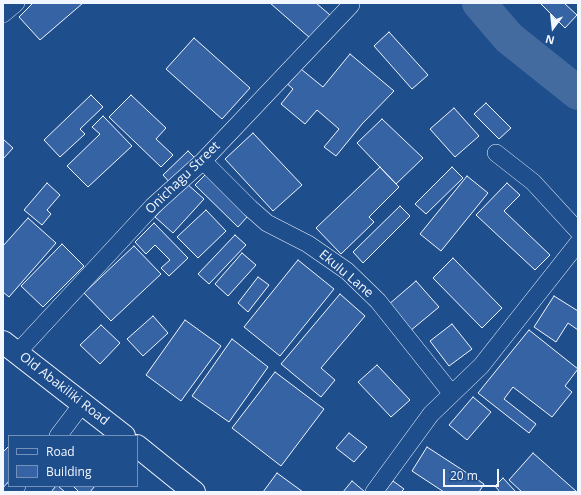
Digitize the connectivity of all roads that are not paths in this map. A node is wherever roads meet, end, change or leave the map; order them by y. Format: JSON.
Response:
{"nodes":[{"id":1,"x":16,"y":3,"type":"edge"},
{"id":2,"x":351,"y":5,"type":"dead end"},
{"id":3,"x":3,"y":14,"type":"edge"},
{"id":4,"x":496,"y":153,"type":"dead end"},
{"id":5,"x":203,"y":161,"type":"junction"},
{"id":6,"x":578,"y":231,"type":"edge"},
{"id":7,"x":578,"y":243,"type":"edge"},
{"id":8,"x":10,"y":348,"type":"edge"},
{"id":9,"x":452,"y":394,"type":"junction"},
{"id":10,"x":84,"y":403,"type":"junction"},
{"id":11,"x":59,"y":435,"type":"edge"},
{"id":12,"x":123,"y":435,"type":"edge"},
{"id":13,"x":138,"y":447,"type":"edge"},
{"id":14,"x":194,"y":492,"type":"edge"},
{"id":15,"x":374,"y":492,"type":"edge"}],
"edges":[{"from":1,"to":3,"type":"street"},
{"from":2,"to":5,"type":"street","name":"Onichagu Street"},
{"from":4,"to":6,"type":"street"},
{"from":5,"to":8,"type":"street","name":"Onichagu Street"},
{"from":5,"to":9,"type":"street","name":"Ekulu Lane"},
{"from":7,"to":9,"type":"street"},
{"from":8,"to":10,"type":"main road","name":"Old Abakiliki Road"},
{"from":9,"to":15,"type":"street"},
{"from":10,"to":11,"type":"street"},
{"from":10,"to":12,"type":"main road","name":"Old Abakiliki Road"},
{"from":13,"to":14,"type":"main road"}]}
